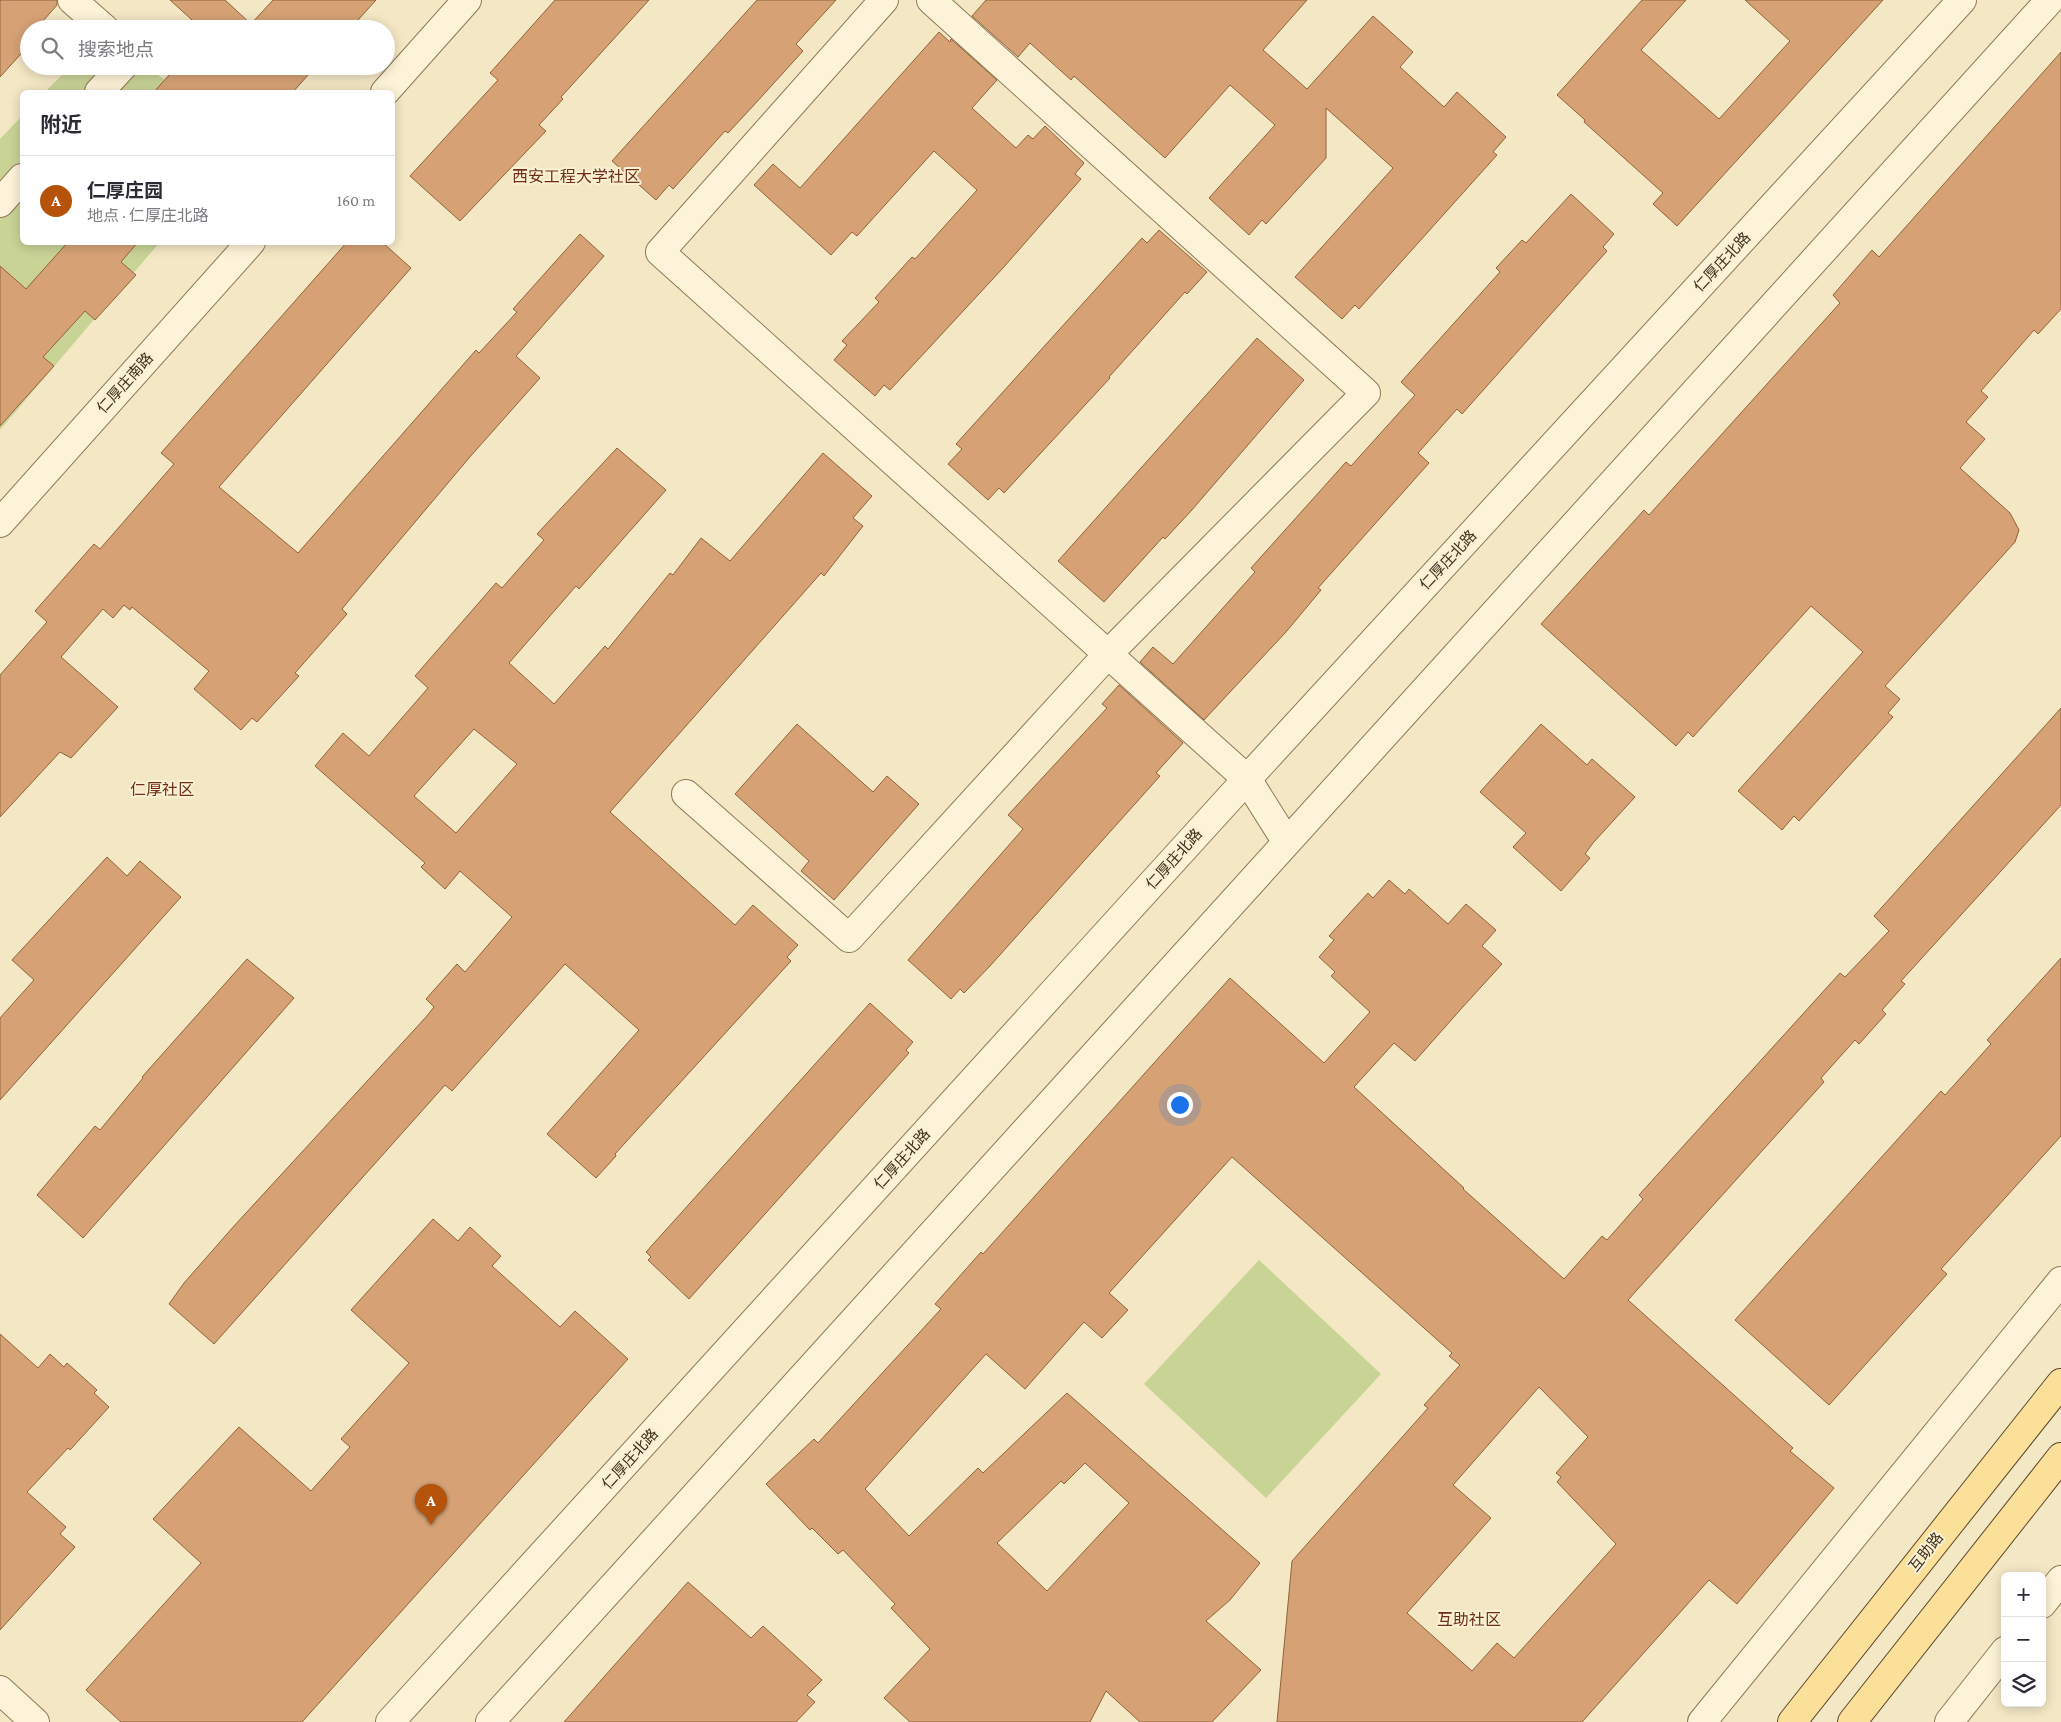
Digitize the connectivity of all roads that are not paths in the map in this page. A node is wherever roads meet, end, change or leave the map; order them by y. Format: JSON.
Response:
{"nodes":[{"id":1,"x":72,"y":0,"type":"edge"},
{"id":2,"x":467,"y":0,"type":"edge"},
{"id":3,"x":884,"y":0,"type":"edge"},
{"id":4,"x":931,"y":0,"type":"edge"},
{"id":5,"x":1962,"y":0,"type":"edge"},
{"id":6,"x":2050,"y":0,"type":"edge"},
{"id":7,"x":95,"y":20,"type":"edge"},
{"id":8,"x":115,"y":75,"type":"edge"},
{"id":9,"x":101,"y":90,"type":"edge"},
{"id":10,"x":387,"y":90,"type":"edge"},
{"id":11,"x":20,"y":180,"type":"edge"},
{"id":12,"x":0,"y":203,"type":"edge"},
{"id":13,"x":247,"y":245,"type":"edge"},
{"id":14,"x":0,"y":523,"type":"edge"},
{"id":15,"x":1108,"y":654,"type":"junction"},
{"id":16,"x":1247,"y":779,"type":"junction"},
{"id":17,"x":686,"y":794,"type":"dead end"},
{"id":18,"x":1286,"y":841,"type":"junction"},
{"id":19,"x":2061,"y":1282,"type":"edge"},
{"id":20,"x":2061,"y":1383,"type":"edge"},
{"id":21,"x":2061,"y":1457,"type":"edge"},
{"id":22,"x":2061,"y":1580,"type":"edge"},
{"id":23,"x":2046,"y":1599,"type":"edge"},
{"id":24,"x":2001,"y":1656,"type":"edge"},
{"id":25,"x":0,"y":1690,"type":"edge"},
{"id":26,"x":35,"y":1722,"type":"edge"},
{"id":27,"x":390,"y":1722,"type":"edge"},
{"id":28,"x":490,"y":1722,"type":"edge"},
{"id":29,"x":1702,"y":1722,"type":"edge"},
{"id":30,"x":1792,"y":1722,"type":"edge"},
{"id":31,"x":1852,"y":1722,"type":"edge"},
{"id":32,"x":1948,"y":1722,"type":"edge"}],
"edges":[{"from":1,"to":7,"type":"street"},
{"from":2,"to":10,"type":"street"},
{"from":3,"to":15,"type":"street"},
{"from":4,"to":15,"type":"street"},
{"from":5,"to":16,"type":"street","name":"仁厚庄北路"},
{"from":6,"to":18,"type":"street"},
{"from":8,"to":9,"type":"street"},
{"from":11,"to":12,"type":"street"},
{"from":13,"to":14,"type":"street","name":"仁厚庄南路"},
{"from":15,"to":16,"type":"street"},
{"from":15,"to":17,"type":"street"},
{"from":16,"to":18,"type":"street"},
{"from":16,"to":27,"type":"street","name":"仁厚庄北路"},
{"from":18,"to":28,"type":"street"},
{"from":19,"to":29,"type":"street"},
{"from":20,"to":30,"type":"main road","name":"互助路"},
{"from":21,"to":31,"type":"main road"},
{"from":22,"to":23,"type":"street"},
{"from":24,"to":32,"type":"street"},
{"from":25,"to":26,"type":"street"}]}
